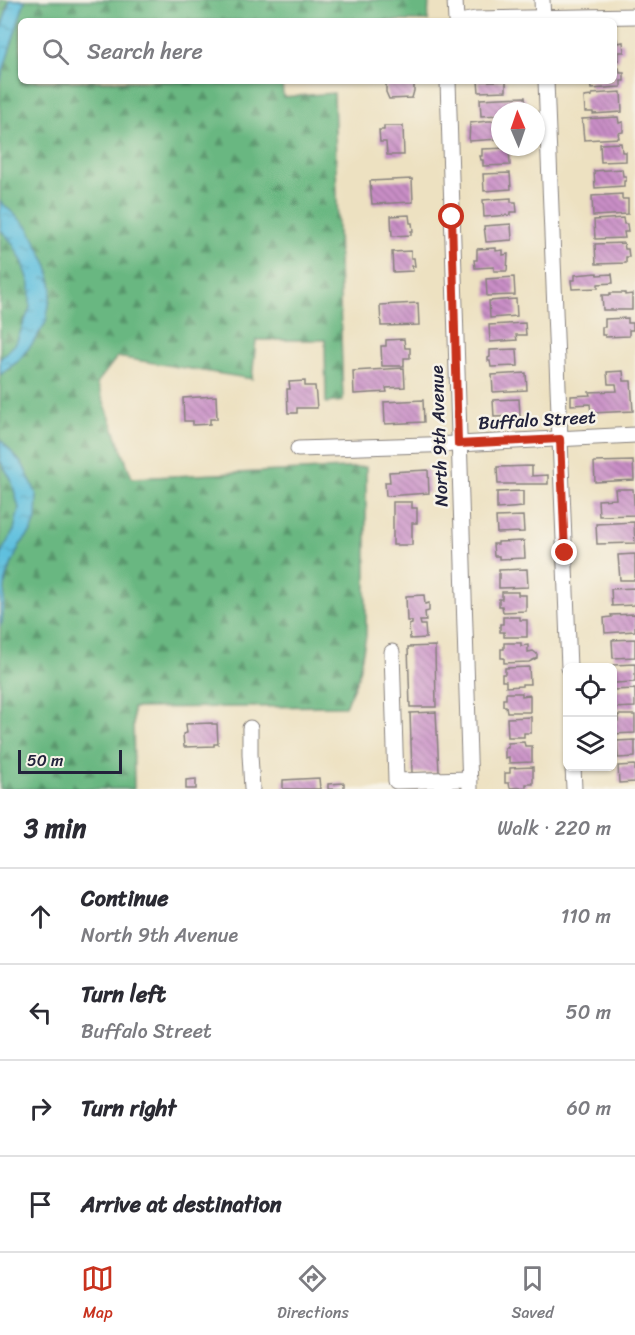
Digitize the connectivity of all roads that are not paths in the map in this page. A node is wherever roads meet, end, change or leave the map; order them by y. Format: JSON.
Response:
{"nodes":[{"id":1,"x":455,"y":0,"type":"edge"},
{"id":2,"x":542,"y":0,"type":"edge"},
{"id":3,"x":635,"y":16,"type":"edge"},
{"id":4,"x":456,"y":18,"type":"edge"},
{"id":5,"x":543,"y":18,"type":"edge"},
{"id":6,"x":589,"y":18,"type":"edge"},
{"id":7,"x":448,"y":84,"type":"edge"},
{"id":8,"x":546,"y":84,"type":"edge"},
{"id":9,"x":635,"y":435,"type":"edge"},
{"id":10,"x":560,"y":439,"type":"junction"},
{"id":11,"x":458,"y":444,"type":"junction"},
{"id":12,"x":298,"y":449,"type":"dead end"},
{"id":13,"x":392,"y":652,"type":"dead end"},
{"id":14,"x":569,"y":663,"type":"edge"},
{"id":15,"x":250,"y":728,"type":"dead end"},
{"id":16,"x":573,"y":771,"type":"edge"},
{"id":17,"x":470,"y":784,"type":"edge"},
{"id":18,"x":396,"y":785,"type":"edge"},
{"id":19,"x":252,"y":789,"type":"edge"},
{"id":20,"x":574,"y":789,"type":"edge"}],
"edges":[{"from":1,"to":4,"type":"street"},
{"from":2,"to":5,"type":"street"},
{"from":3,"to":6,"type":"street"},
{"from":7,"to":11,"type":"street","name":"North 9th Avenue"},
{"from":8,"to":10,"type":"street"},
{"from":9,"to":10,"type":"street","name":"Buffalo Street"},
{"from":10,"to":11,"type":"street","name":"Buffalo Street"},
{"from":10,"to":14,"type":"street"},
{"from":11,"to":12,"type":"street","name":"Buffalo Street"},
{"from":11,"to":17,"type":"street","name":"North 9th Avenue"},
{"from":13,"to":18,"type":"street"},
{"from":15,"to":19,"type":"street"},
{"from":16,"to":20,"type":"street"},
{"from":17,"to":18,"type":"street"}]}
